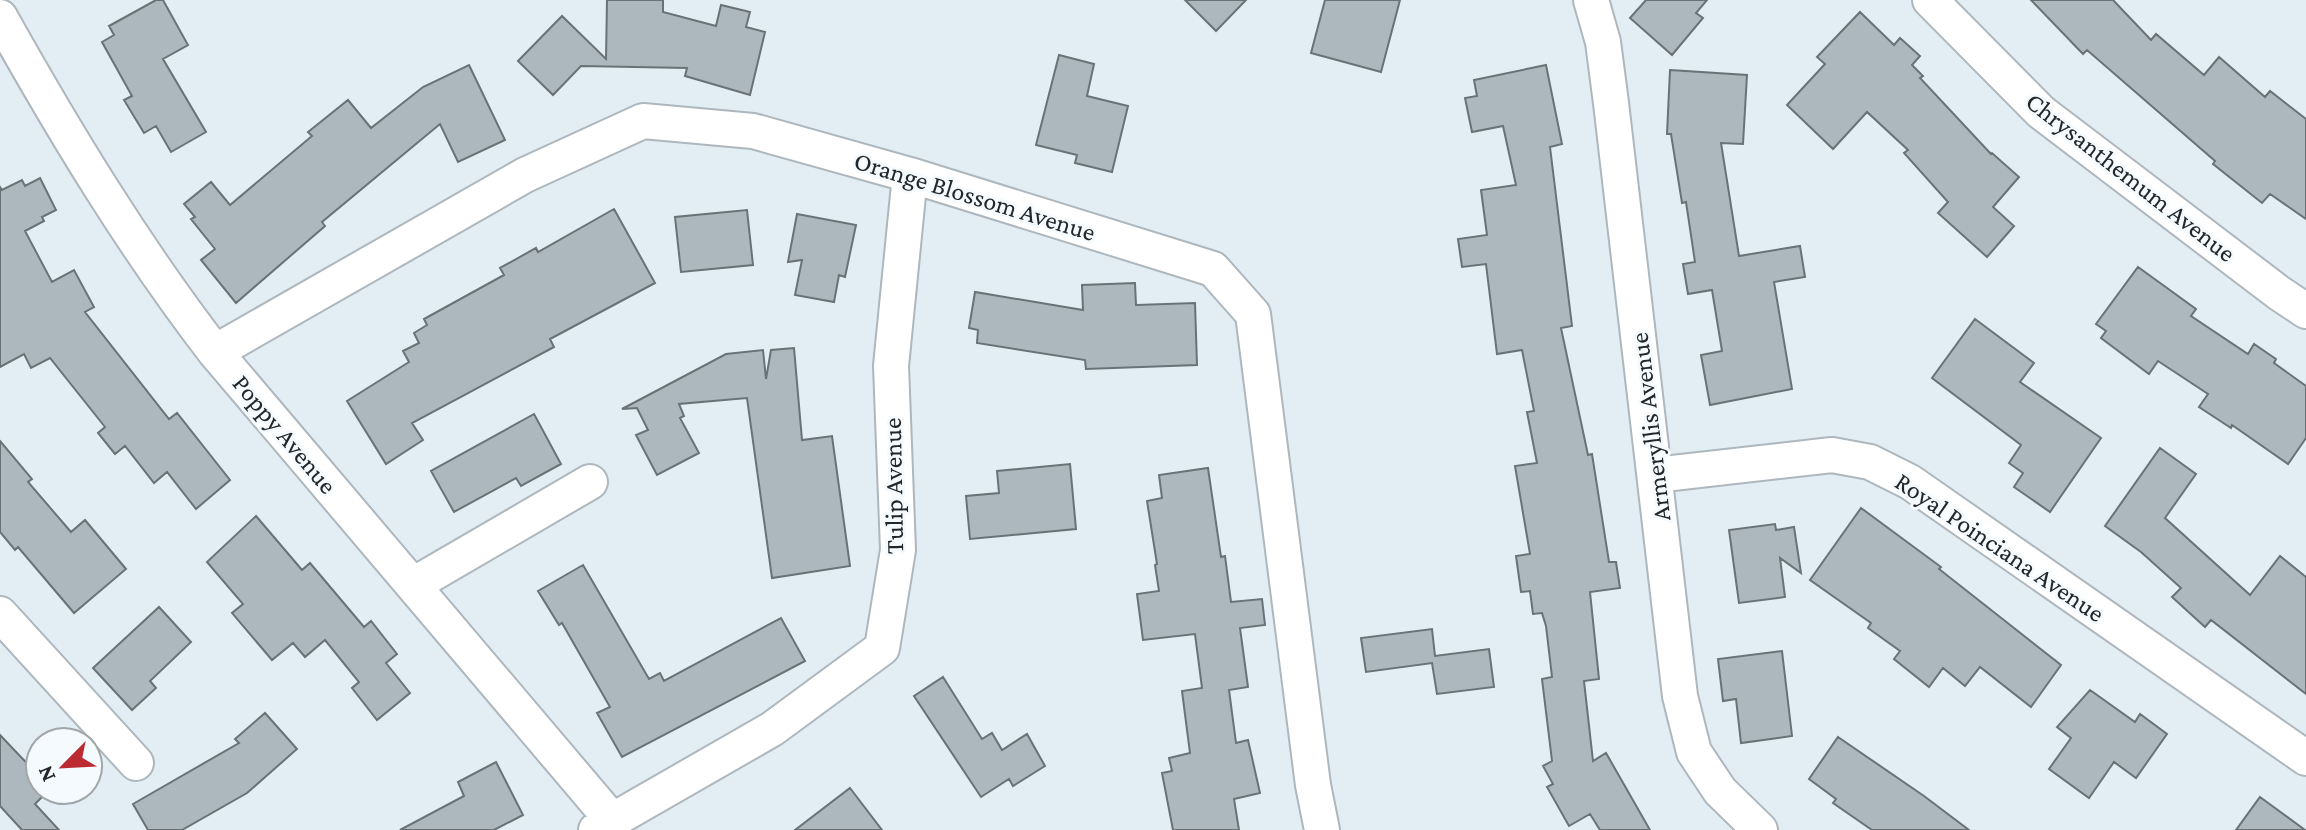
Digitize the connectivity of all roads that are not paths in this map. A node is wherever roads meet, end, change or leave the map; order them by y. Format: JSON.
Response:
{"nodes":[{"id":1,"x":1591,"y":0,"type":"edge"},
{"id":2,"x":1930,"y":0,"type":"edge"},
{"id":3,"x":0,"y":17,"type":"edge"},
{"id":4,"x":910,"y":175,"type":"junction"},
{"id":5,"x":2306,"y":311,"type":"edge"},
{"id":6,"x":215,"y":352,"type":"junction"},
{"id":7,"x":1655,"y":475,"type":"junction"},
{"id":8,"x":590,"y":482,"type":"dead end"},
{"id":9,"x":413,"y":585,"type":"junction"},
{"id":10,"x":0,"y":614,"type":"edge"},
{"id":11,"x":2306,"y":758,"type":"edge"},
{"id":12,"x":136,"y":763,"type":"dead end"},
{"id":13,"x":604,"y":825,"type":"edge"},
{"id":14,"x":1322,"y":830,"type":"edge"},
{"id":15,"x":1760,"y":830,"type":"edge"}],
"edges":[{"from":1,"to":7,"type":"street","name":"Armeryllis Avenue"},
{"from":2,"to":5,"type":"street","name":"Chrysanthemum Avenue"},
{"from":3,"to":6,"type":"street","name":"Poppy Avenue"},
{"from":4,"to":6,"type":"street","name":"Orange Blossom Avenue"},
{"from":4,"to":13,"type":"street","name":"Tulip Avenue"},
{"from":4,"to":14,"type":"street","name":"Orange Blossom Avenue"},
{"from":6,"to":9,"type":"street","name":"Poppy Avenue"},
{"from":7,"to":11,"type":"street","name":"Royal Poinciana Avenue"},
{"from":7,"to":15,"type":"street","name":"Armeryllis Avenue"},
{"from":8,"to":9,"type":"street"},
{"from":9,"to":13,"type":"street","name":"Poppy Avenue"},
{"from":10,"to":12,"type":"street"}]}
